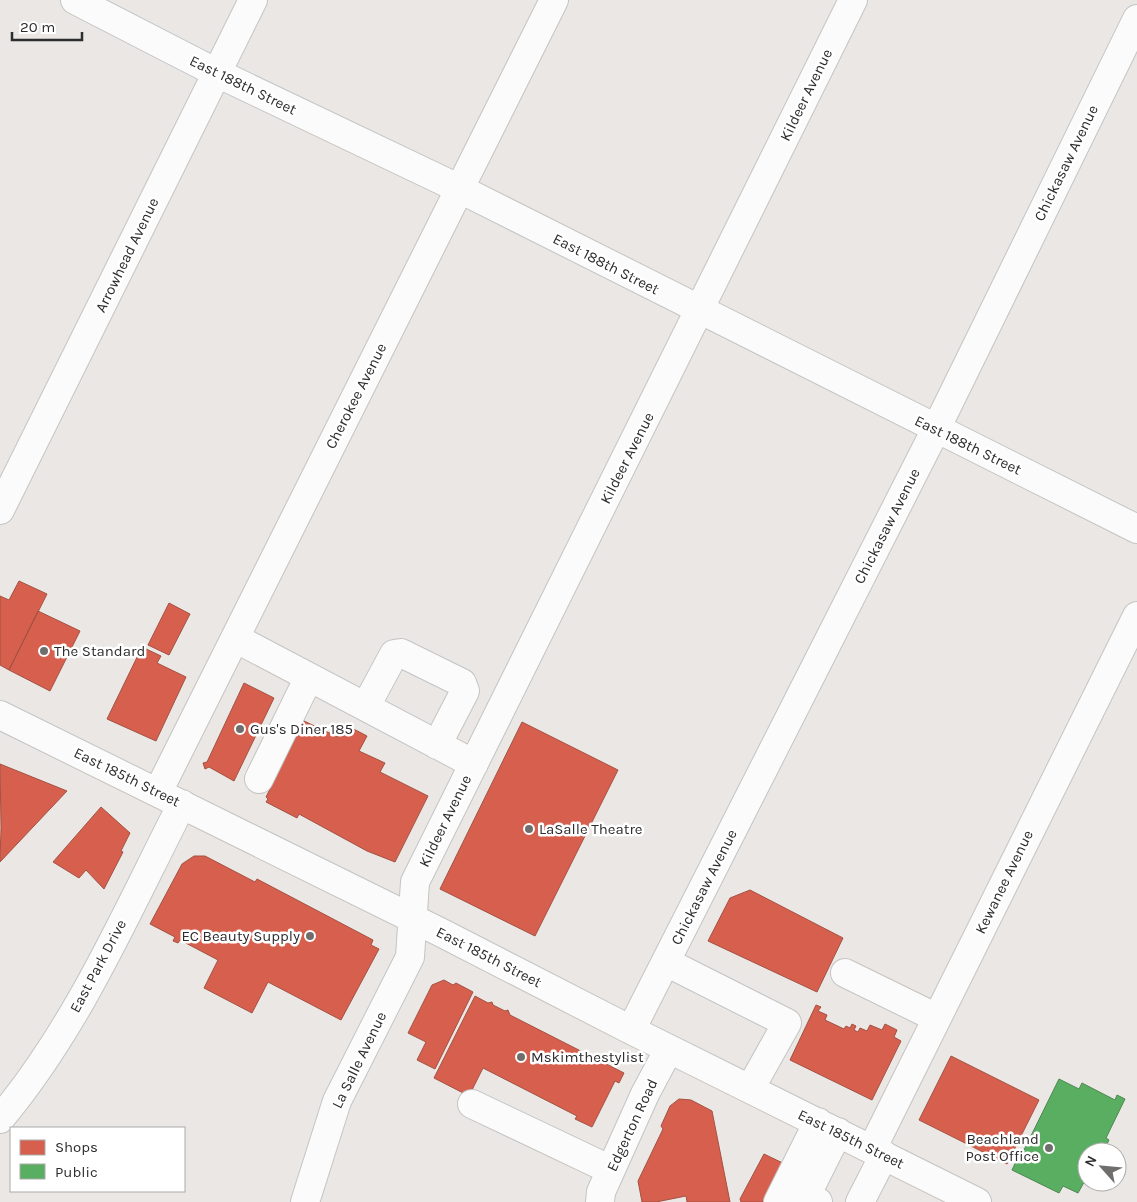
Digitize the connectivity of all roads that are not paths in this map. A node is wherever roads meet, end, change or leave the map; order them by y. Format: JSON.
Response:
{"nodes":[{"id":1,"x":74,"y":0,"type":"edge"},
{"id":2,"x":253,"y":0,"type":"edge"},
{"id":3,"x":554,"y":0,"type":"edge"},
{"id":4,"x":853,"y":0,"type":"edge"},
{"id":5,"x":1137,"y":18,"type":"edge"},
{"id":6,"x":217,"y":73,"type":"junction"},
{"id":7,"x":460,"y":189,"type":"junction"},
{"id":8,"x":700,"y":311,"type":"junction"},
{"id":9,"x":936,"y":429,"type":"junction"},
{"id":10,"x":0,"y":510,"type":"edge"},
{"id":11,"x":1137,"y":529,"type":"edge"},
{"id":12,"x":1137,"y":616,"type":"edge"},
{"id":13,"x":235,"y":638,"type":"junction"},
{"id":14,"x":309,"y":677,"type":"junction"},
{"id":15,"x":366,"y":706,"type":"junction"},
{"id":16,"x":3,"y":721,"type":"edge"},
{"id":17,"x":437,"y":745,"type":"junction"},
{"id":18,"x":474,"y":764,"type":"junction"},
{"id":19,"x":259,"y":779,"type":"dead end"},
{"id":20,"x":158,"y":792,"type":"junction"},
{"id":21,"x":182,"y":804,"type":"junction"},
{"id":22,"x":413,"y":919,"type":"junction"},
{"id":23,"x":666,"y":962,"type":"junction"},
{"id":24,"x":845,"y":973,"type":"dead end"},
{"id":25,"x":937,"y":1018,"type":"junction"},
{"id":26,"x":631,"y":1030,"type":"junction"},
{"id":27,"x":669,"y":1049,"type":"junction"},
{"id":28,"x":750,"y":1089,"type":"junction"},
{"id":29,"x":472,"y":1104,"type":"dead end"},
{"id":30,"x":0,"y":1119,"type":"edge"},
{"id":31,"x":828,"y":1127,"type":"junction"},
{"id":32,"x":878,"y":1152,"type":"junction"},
{"id":33,"x":611,"y":1170,"type":"junction"},
{"id":34,"x":305,"y":1202,"type":"edge"},
{"id":35,"x":600,"y":1202,"type":"edge"},
{"id":36,"x":778,"y":1202,"type":"edge"},
{"id":37,"x":818,"y":1202,"type":"edge"},
{"id":38,"x":860,"y":1202,"type":"edge"},
{"id":39,"x":978,"y":1202,"type":"edge"}],
"edges":[{"from":1,"to":6,"type":"street","name":"East 188th Street"},
{"from":2,"to":6,"type":"street","name":"Arrowhead Avenue"},
{"from":3,"to":7,"type":"street","name":"Cherokee Avenue"},
{"from":4,"to":8,"type":"street","name":"Kildeer Avenue"},
{"from":5,"to":9,"type":"street","name":"Chickasaw Avenue"},
{"from":6,"to":7,"type":"street","name":"East 188th Street"},
{"from":6,"to":10,"type":"street","name":"Arrowhead Avenue"},
{"from":7,"to":8,"type":"street","name":"East 188th Street"},
{"from":7,"to":13,"type":"street","name":"Cherokee Avenue"},
{"from":8,"to":9,"type":"street","name":"East 188th Street"},
{"from":8,"to":18,"type":"street","name":"Kildeer Avenue"},
{"from":9,"to":11,"type":"street","name":"East 188th Street"},
{"from":9,"to":23,"type":"street","name":"Chickasaw Avenue"},
{"from":12,"to":25,"type":"street","name":"Kewanee Avenue"},
{"from":13,"to":14,"type":"street"},
{"from":13,"to":20,"type":"street","name":"Cherokee Avenue"},
{"from":14,"to":15,"type":"street"},
{"from":14,"to":19,"type":"street"},
{"from":15,"to":17,"type":"street"},
{"from":15,"to":17,"type":"street"},
{"from":16,"to":20,"type":"street","name":"East 185th Street"},
{"from":17,"to":18,"type":"street"},
{"from":18,"to":22,"type":"street","name":"Kildeer Avenue"},
{"from":20,"to":21,"type":"street","name":"East 185th Street"},
{"from":21,"to":22,"type":"street","name":"East 185th Street"},
{"from":21,"to":30,"type":"street","name":"East Park Drive"},
{"from":22,"to":26,"type":"street","name":"East 185th Street"},
{"from":22,"to":34,"type":"street","name":"La Salle Avenue"},
{"from":23,"to":26,"type":"street","name":"Chickasaw Avenue"},
{"from":23,"to":28,"type":"street"},
{"from":24,"to":25,"type":"street"},
{"from":25,"to":32,"type":"street","name":"Kewanee Avenue"},
{"from":26,"to":27,"type":"street","name":"East 185th Street"},
{"from":27,"to":28,"type":"street","name":"East 185th Street"},
{"from":27,"to":33,"type":"street","name":"Edgerton Road"},
{"from":28,"to":31,"type":"street","name":"East 185th Street"},
{"from":29,"to":33,"type":"street"},
{"from":31,"to":32,"type":"street","name":"East 185th Street"},
{"from":31,"to":36,"type":"street"},
{"from":31,"to":37,"type":"street"},
{"from":32,"to":38,"type":"street","name":"Kewanee Avenue"},
{"from":32,"to":39,"type":"street","name":"East 185th Street"},
{"from":33,"to":35,"type":"street","name":"Edgerton Road"}]}
